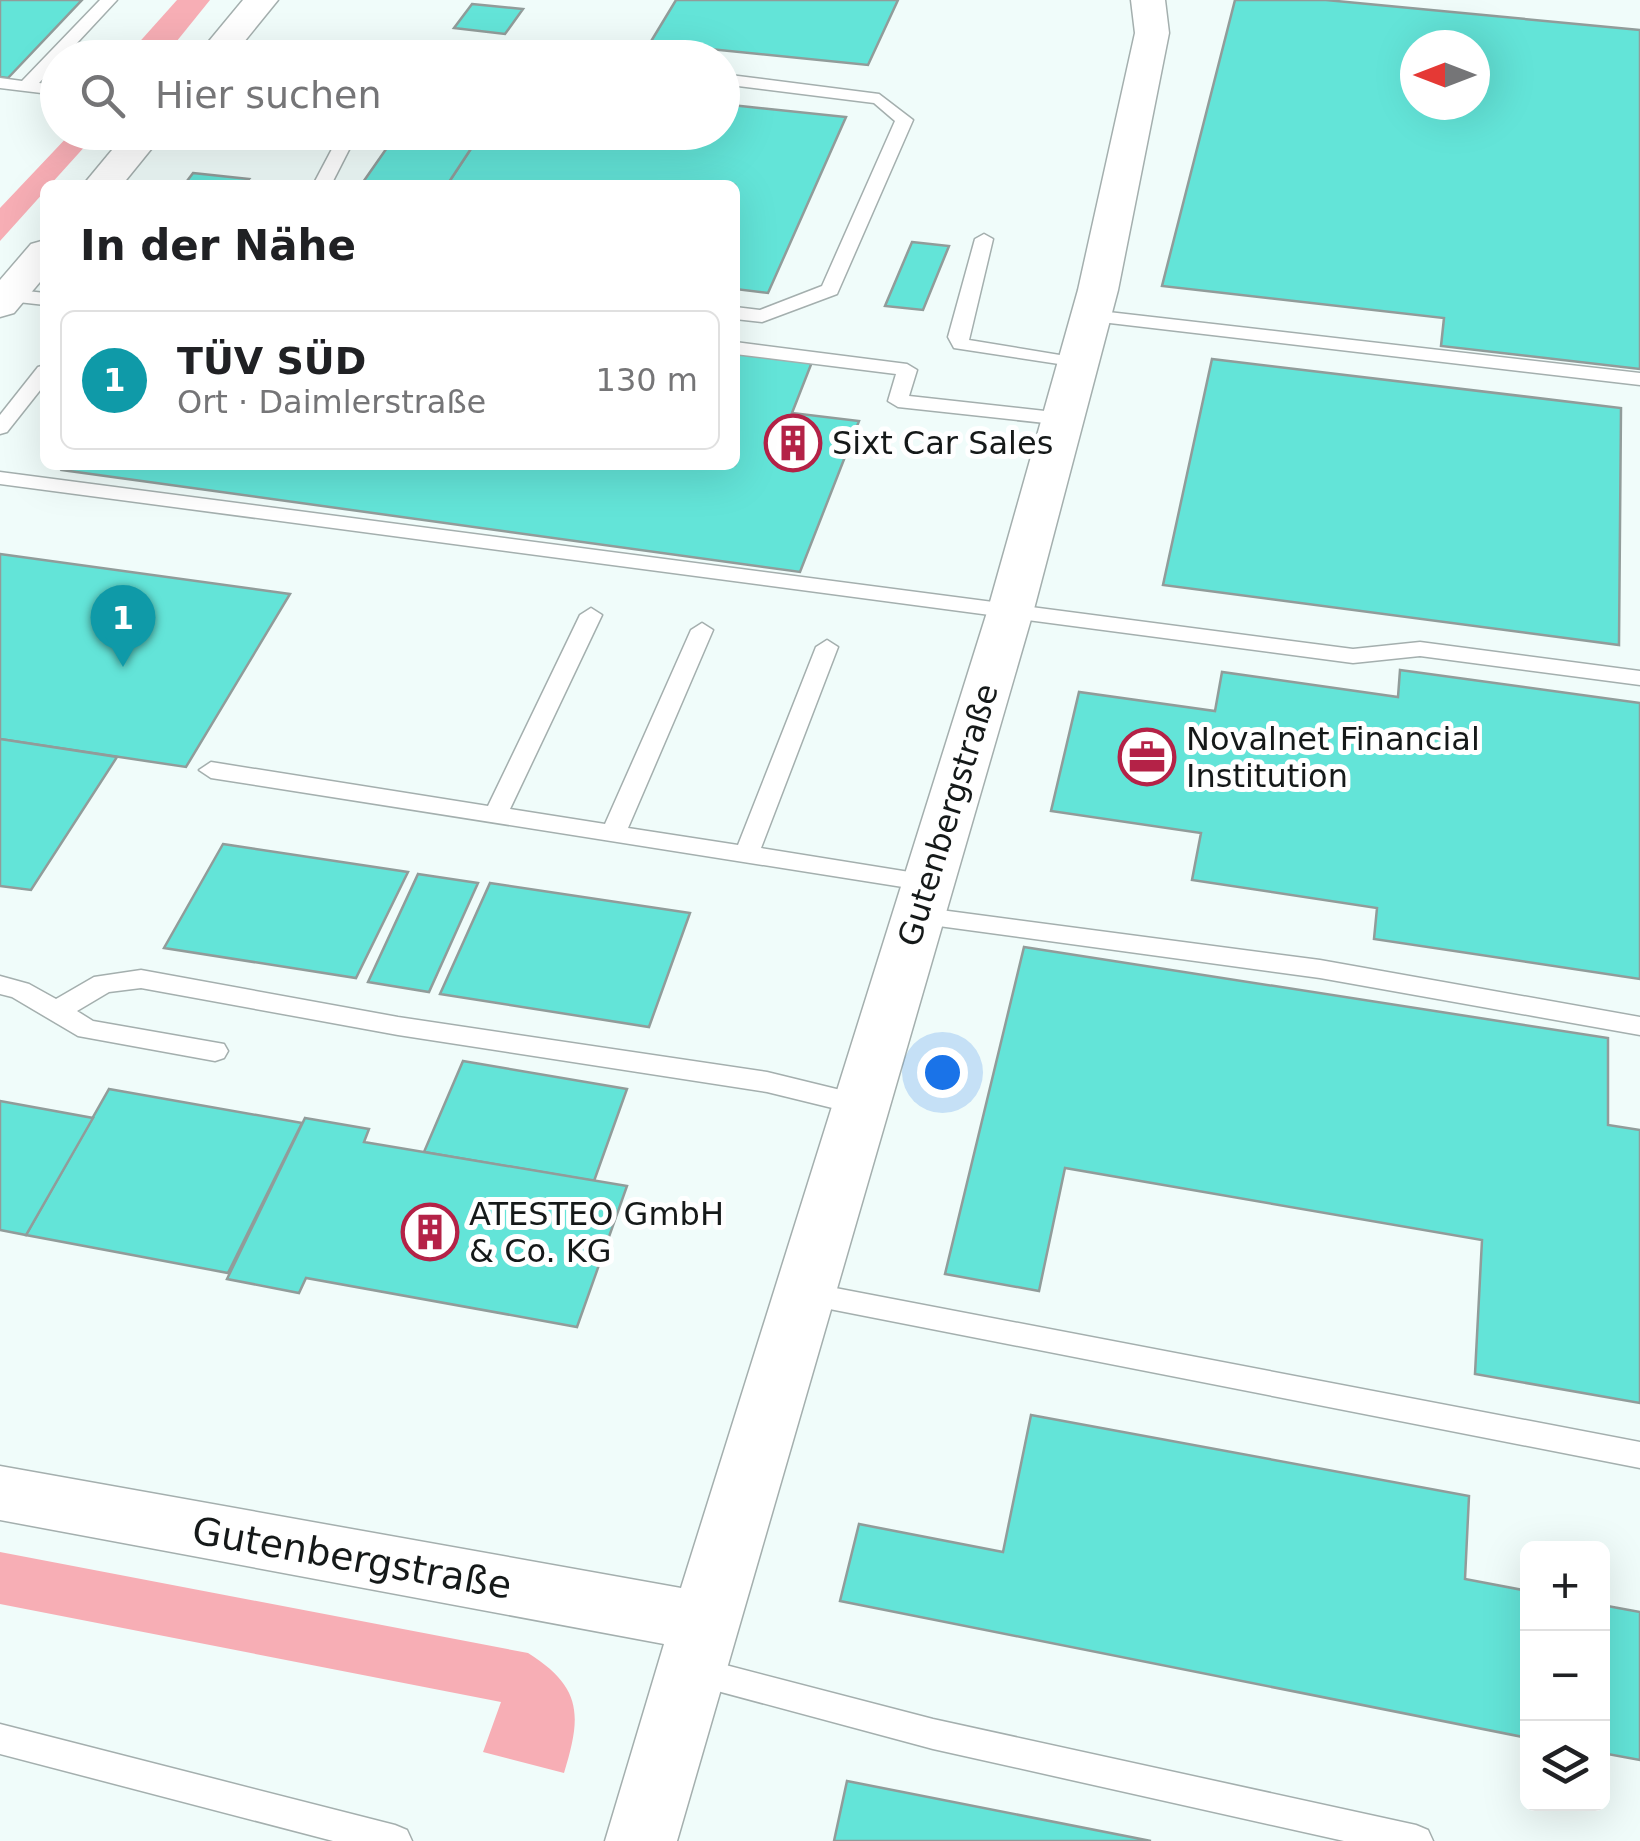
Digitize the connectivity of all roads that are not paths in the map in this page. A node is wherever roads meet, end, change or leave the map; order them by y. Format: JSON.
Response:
{"nodes":[{"id":1,"x":108,"y":0,"type":"edge"},
{"id":2,"x":261,"y":0,"type":"edge"},
{"id":3,"x":1148,"y":0,"type":"edge"},
{"id":4,"x":70,"y":40,"type":"edge"},
{"id":5,"x":227,"y":40,"type":"edge"},
{"id":6,"x":40,"y":71,"type":"edge"},
{"id":7,"x":740,"y":81,"type":"edge"},
{"id":8,"x":0,"y":84,"type":"edge"},
{"id":9,"x":26,"y":86,"type":"junction"},
{"id":10,"x":40,"y":88,"type":"edge"},
{"id":11,"x":132,"y":150,"type":"edge"},
{"id":12,"x":340,"y":150,"type":"edge"},
{"id":13,"x":106,"y":180,"type":"edge"},
{"id":14,"x":325,"y":180,"type":"edge"},
{"id":15,"x":984,"y":239,"type":"dead end"},
{"id":16,"x":40,"y":259,"type":"edge"},
{"id":17,"x":13,"y":298,"type":"edge"},
{"id":18,"x":740,"y":314,"type":"edge"},
{"id":19,"x":1084,"y":340,"type":"junction"},
{"id":20,"x":740,"y":349,"type":"edge"},
{"id":21,"x":40,"y":377,"type":"edge"},
{"id":22,"x":1640,"y":379,"type":"edge"},
{"id":23,"x":1063,"y":419,"type":"junction"},
{"id":24,"x":0,"y":428,"type":"edge"},
{"id":25,"x":0,"y":478,"type":"edge"},
{"id":26,"x":1011,"y":609,"type":"junction"},
{"id":27,"x":590,"y":615,"type":"dead end"},
{"id":28,"x":702,"y":630,"type":"dead end"},
{"id":29,"x":827,"y":647,"type":"dead end"},
{"id":30,"x":1640,"y":678,"type":"edge"},
{"id":31,"x":211,"y":770,"type":"dead end"},
{"id":32,"x":496,"y":813,"type":"junction"},
{"id":33,"x":614,"y":832,"type":"junction"},
{"id":34,"x":747,"y":854,"type":"junction"},
{"id":35,"x":923,"y":899,"type":"junction"},
{"id":36,"x":0,"y":984,"type":"edge"},
{"id":37,"x":57,"y":1011,"type":"junction"},
{"id":38,"x":1640,"y":1026,"type":"edge"},
{"id":39,"x":214,"y":1051,"type":"dead end"},
{"id":40,"x":861,"y":1105,"type":"junction"},
{"id":41,"x":804,"y":1293,"type":"junction"},
{"id":42,"x":1640,"y":1455,"type":"edge"},
{"id":43,"x":0,"y":1493,"type":"edge"},
{"id":44,"x":698,"y":1647,"type":"junction"},
{"id":45,"x":0,"y":1740,"type":"edge"},
{"id":46,"x":395,"y":1841,"type":"edge"},
{"id":47,"x":642,"y":1841,"type":"edge"},
{"id":48,"x":1416,"y":1841,"type":"edge"}],
"edges":[{"from":1,"to":4,"type":"lane"},
{"from":2,"to":5,"type":"street"},
{"from":3,"to":19,"type":"street","name":"Gutenbergstraße"},
{"from":6,"to":9,"type":"lane"},
{"from":7,"to":18,"type":"lane"},
{"from":8,"to":9,"type":"lane"},
{"from":9,"to":10,"type":"lane"},
{"from":11,"to":13,"type":"street"},
{"from":12,"to":14,"type":"lane"},
{"from":15,"to":19,"type":"lane"},
{"from":16,"to":17,"type":"street"},
{"from":19,"to":22,"type":"lane"},
{"from":19,"to":23,"type":"street","name":"Gutenbergstraße"},
{"from":20,"to":23,"type":"lane"},
{"from":21,"to":24,"type":"lane"},
{"from":23,"to":26,"type":"street","name":"Gutenbergstraße"},
{"from":25,"to":26,"type":"lane"},
{"from":26,"to":30,"type":"lane"},
{"from":26,"to":35,"type":"street","name":"Gutenbergstraße"},
{"from":27,"to":32,"type":"lane"},
{"from":28,"to":33,"type":"lane"},
{"from":29,"to":34,"type":"lane"},
{"from":31,"to":32,"type":"lane"},
{"from":32,"to":33,"type":"lane"},
{"from":33,"to":34,"type":"lane"},
{"from":34,"to":35,"type":"lane"},
{"from":35,"to":38,"type":"lane"},
{"from":35,"to":40,"type":"street","name":"Gutenbergstraße"},
{"from":36,"to":37,"type":"lane"},
{"from":37,"to":39,"type":"lane"},
{"from":37,"to":40,"type":"lane"},
{"from":40,"to":41,"type":"street","name":"Gutenbergstraße"},
{"from":41,"to":42,"type":"lane"},
{"from":41,"to":44,"type":"street","name":"Gutenbergstraße"},
{"from":43,"to":44,"type":"street","name":"Gutenbergstraße"},
{"from":44,"to":47,"type":"street","name":"Gutenbergstraße"},
{"from":44,"to":48,"type":"lane"},
{"from":45,"to":46,"type":"lane"}]}
